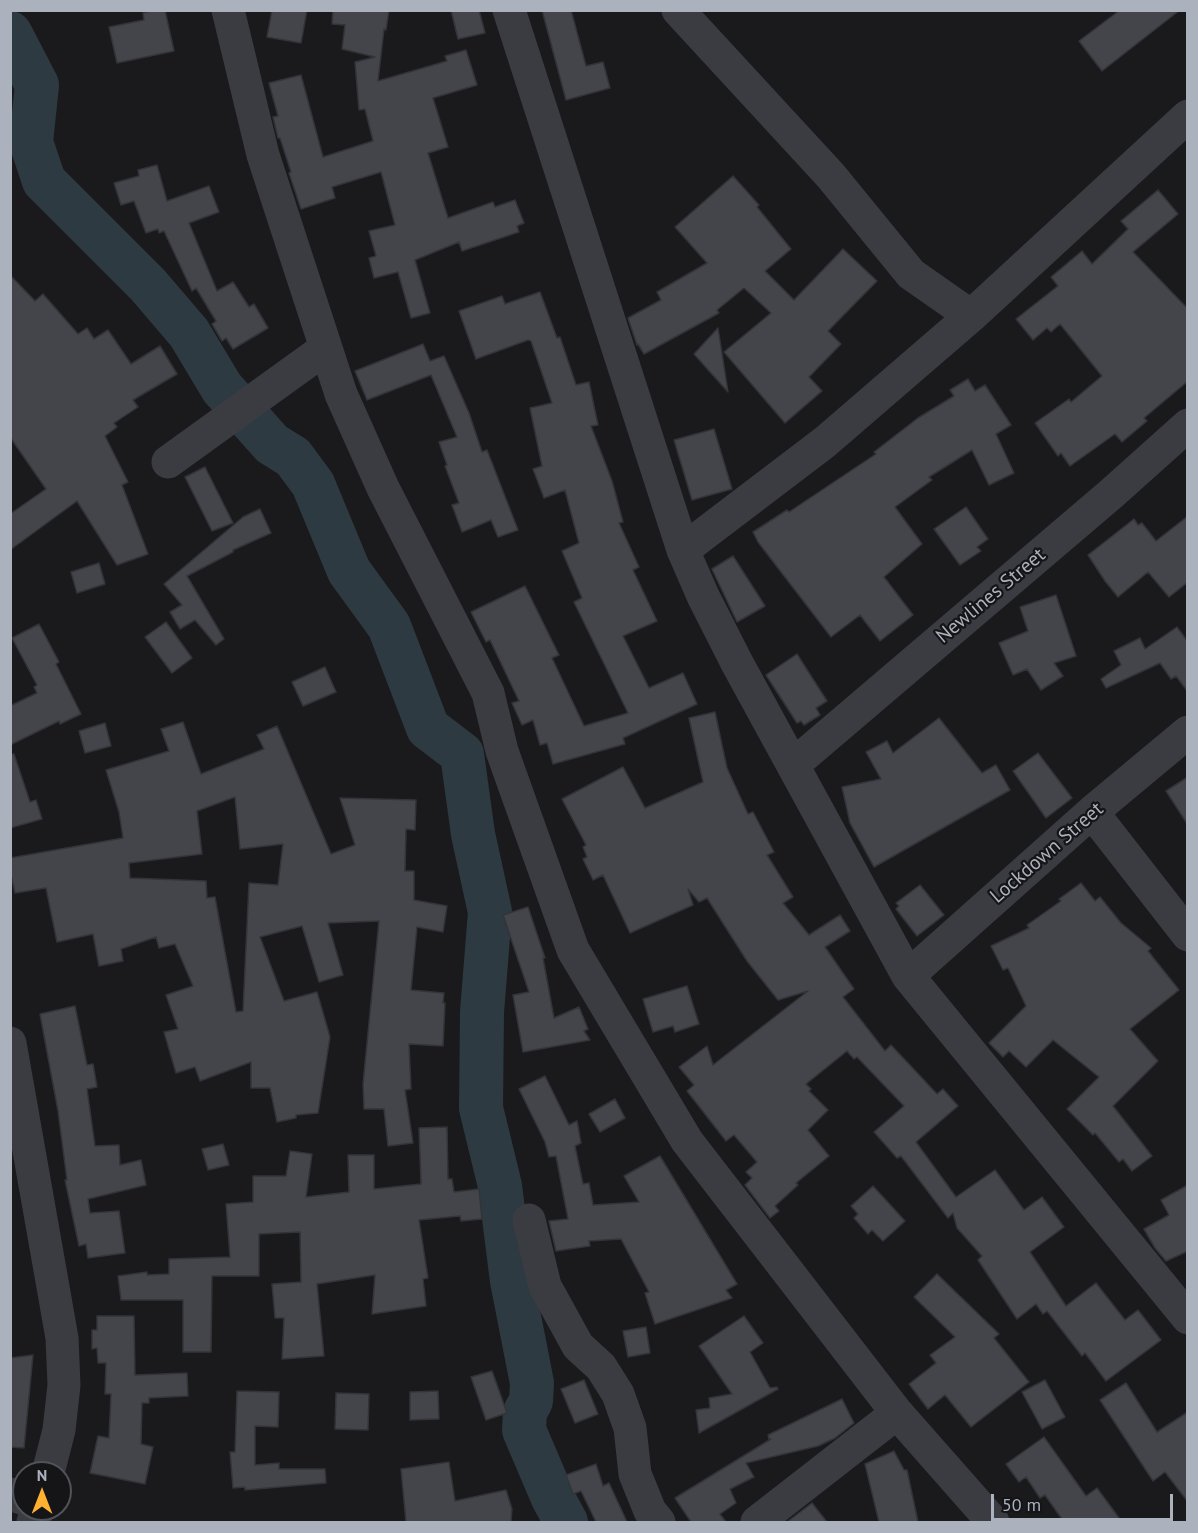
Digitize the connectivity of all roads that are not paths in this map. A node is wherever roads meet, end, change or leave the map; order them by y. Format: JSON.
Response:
{"nodes":[{"id":1,"x":228,"y":10,"type":"edge"},
{"id":2,"x":509,"y":10,"type":"edge"},
{"id":3,"x":678,"y":10,"type":"edge"},
{"id":4,"x":1188,"y":116,"type":"edge"},
{"id":5,"x":971,"y":316,"type":"junction"},
{"id":6,"x":326,"y":348,"type":"junction"},
{"id":7,"x":1188,"y":425,"type":"edge"},
{"id":8,"x":168,"y":462,"type":"dead end"},
{"id":9,"x":683,"y":550,"type":"junction"},
{"id":10,"x":1188,"y":732,"type":"edge"},
{"id":11,"x":793,"y":765,"type":"junction"},
{"id":12,"x":1092,"y":812,"type":"junction"},
{"id":13,"x":1188,"y":935,"type":"edge"},
{"id":14,"x":908,"y":976,"type":"junction"},
{"id":15,"x":10,"y":1043,"type":"edge"},
{"id":16,"x":530,"y":1220,"type":"dead end"},
{"id":17,"x":1188,"y":1318,"type":"edge"},
{"id":18,"x":897,"y":1413,"type":"junction"},
{"id":19,"x":51,"y":1461,"type":"edge"},
{"id":20,"x":659,"y":1522,"type":"edge"},
{"id":21,"x":757,"y":1522,"type":"edge"},
{"id":22,"x":993,"y":1522,"type":"edge"}],
"edges":[{"from":1,"to":6,"type":"street"},
{"from":2,"to":9,"type":"street"},
{"from":3,"to":5,"type":"street"},
{"from":4,"to":5,"type":"street"},
{"from":5,"to":9,"type":"street"},
{"from":6,"to":8,"type":"street"},
{"from":6,"to":18,"type":"street"},
{"from":7,"to":11,"type":"street","name":"Newlines Street"},
{"from":9,"to":11,"type":"street"},
{"from":10,"to":12,"type":"street","name":"Lockdown Street"},
{"from":11,"to":14,"type":"street"},
{"from":12,"to":13,"type":"street"},
{"from":12,"to":14,"type":"street","name":"Lockdown Street"},
{"from":14,"to":17,"type":"street"},
{"from":15,"to":19,"type":"street"},
{"from":16,"to":20,"type":"street"},
{"from":18,"to":21,"type":"street"},
{"from":18,"to":22,"type":"street"}]}
